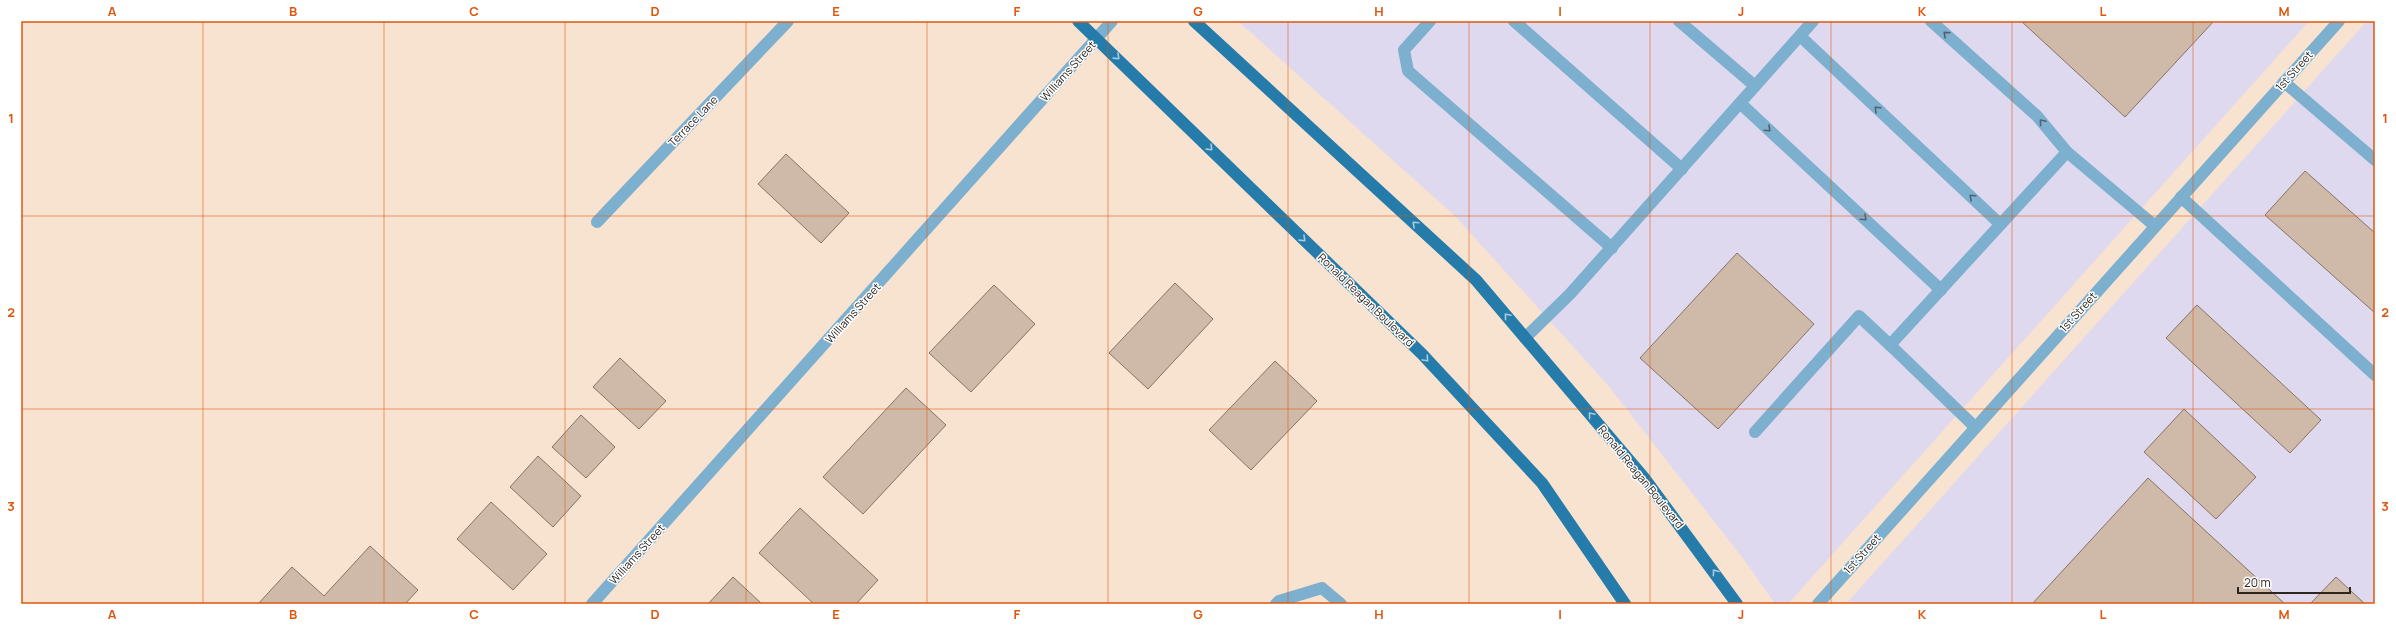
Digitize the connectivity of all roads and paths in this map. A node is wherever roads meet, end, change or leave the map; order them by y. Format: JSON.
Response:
{"nodes":[{"id":1,"x":788,"y":21,"type":"edge"},
{"id":2,"x":1078,"y":21,"type":"edge"},
{"id":3,"x":1112,"y":21,"type":"edge"},
{"id":4,"x":1194,"y":21,"type":"edge"},
{"id":5,"x":1430,"y":21,"type":"edge"},
{"id":6,"x":1514,"y":21,"type":"edge"},
{"id":7,"x":1680,"y":21,"type":"edge"},
{"id":8,"x":1813,"y":21,"type":"edge"},
{"id":9,"x":1931,"y":21,"type":"edge"},
{"id":10,"x":2338,"y":21,"type":"edge"},
{"id":11,"x":1800,"y":36,"type":"junction"},
{"id":12,"x":1098,"y":39,"type":"junction"},
{"id":13,"x":2284,"y":82,"type":"junction"},
{"id":14,"x":1755,"y":86,"type":"junction"},
{"id":15,"x":1740,"y":103,"type":"junction"},
{"id":16,"x":2067,"y":152,"type":"junction"},
{"id":17,"x":2374,"y":156,"type":"edge"},
{"id":18,"x":1682,"y":169,"type":"junction"},
{"id":19,"x":2181,"y":198,"type":"junction"},
{"id":20,"x":597,"y":222,"type":"dead end"},
{"id":21,"x":2000,"y":224,"type":"junction"},
{"id":22,"x":2155,"y":226,"type":"junction"},
{"id":23,"x":1612,"y":248,"type":"junction"},
{"id":24,"x":1941,"y":290,"type":"junction"},
{"id":25,"x":1525,"y":338,"type":"junction"},
{"id":26,"x":1890,"y":345,"type":"junction"},
{"id":27,"x":2375,"y":375,"type":"edge"},
{"id":28,"x":1975,"y":427,"type":"junction"},
{"id":29,"x":1755,"y":432,"type":"dead end"},
{"id":30,"x":592,"y":604,"type":"edge"},
{"id":31,"x":1276,"y":604,"type":"edge"},
{"id":32,"x":1341,"y":604,"type":"edge"},
{"id":33,"x":1625,"y":604,"type":"edge"},
{"id":34,"x":1737,"y":604,"type":"edge"},
{"id":35,"x":1818,"y":604,"type":"edge"}],
"edges":[{"from":1,"to":20,"type":"street","name":"Terrace Lane"},
{"from":2,"to":12,"type":"main road","name":"Ronald Reagan Boulevard"},
{"from":3,"to":12,"type":"street","name":"Williams Street"},
{"from":25,"to":4,"type":"main road","name":"Ronald Reagan Boulevard","one_way":true},
{"from":5,"to":23,"type":"street"},
{"from":6,"to":18,"type":"street"},
{"from":7,"to":14,"type":"street"},
{"from":8,"to":11,"type":"street"},
{"from":16,"to":9,"type":"street","one_way":true},
{"from":10,"to":13,"type":"street","name":"1st Street"},
{"from":11,"to":14,"type":"street"},
{"from":21,"to":11,"type":"street","one_way":true},
{"from":12,"to":30,"type":"street","name":"Williams Street"},
{"from":12,"to":33,"type":"main road","name":"Ronald Reagan Boulevard","one_way":true},
{"from":13,"to":17,"type":"street"},
{"from":13,"to":19,"type":"street","name":"1st Street"},
{"from":14,"to":15,"type":"street"},
{"from":15,"to":18,"type":"street"},
{"from":15,"to":24,"type":"street","one_way":true},
{"from":16,"to":21,"type":"street"},
{"from":16,"to":22,"type":"street"},
{"from":18,"to":23,"type":"street"},
{"from":19,"to":22,"type":"street","name":"1st Street"},
{"from":19,"to":27,"type":"street"},
{"from":21,"to":24,"type":"street"},
{"from":22,"to":28,"type":"street","name":"1st Street"},
{"from":23,"to":25,"type":"street"},
{"from":24,"to":26,"type":"street"},
{"from":34,"to":25,"type":"main road","name":"Ronald Reagan Boulevard","one_way":true},
{"from":26,"to":28,"type":"street"},
{"from":26,"to":29,"type":"street"},
{"from":28,"to":35,"type":"street","name":"1st Street"},
{"from":31,"to":32,"type":"street"}]}
